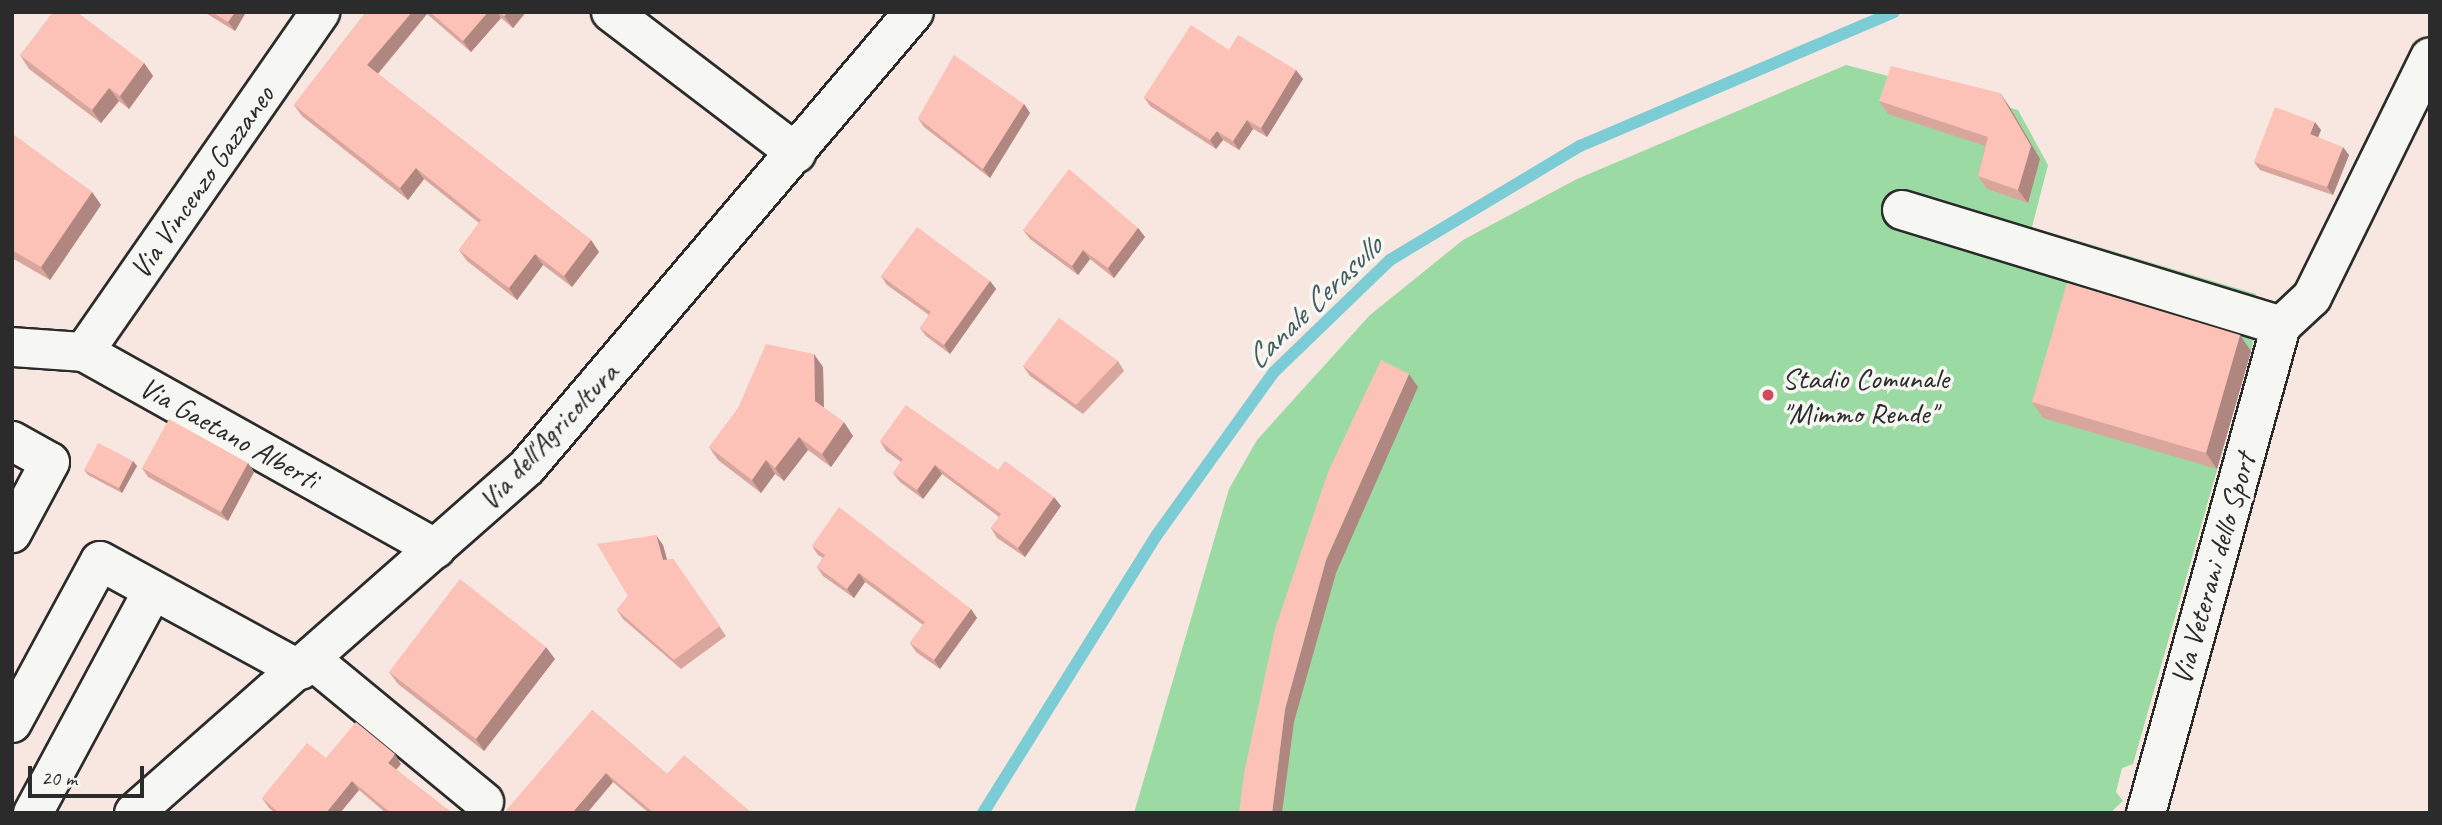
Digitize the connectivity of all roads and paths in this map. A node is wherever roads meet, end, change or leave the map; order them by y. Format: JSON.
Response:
{"nodes":[{"id":1,"x":320,"y":12,"type":"edge"},
{"id":2,"x":611,"y":12,"type":"edge"},
{"id":3,"x":914,"y":12,"type":"edge"},
{"id":4,"x":2430,"y":57,"type":"edge"},
{"id":5,"x":796,"y":153,"type":"junction"},
{"id":6,"x":1902,"y":210,"type":"dead end"},
{"id":7,"x":2281,"y":326,"type":"junction"},
{"id":8,"x":12,"y":347,"type":"edge"},
{"id":9,"x":83,"y":352,"type":"junction"},
{"id":10,"x":12,"y":441,"type":"edge"},
{"id":11,"x":12,"y":533,"type":"edge"},
{"id":12,"x":436,"y":549,"type":"junction"},
{"id":13,"x":153,"y":590,"type":"junction"},
{"id":14,"x":306,"y":665,"type":"junction"},
{"id":15,"x":12,"y":723,"type":"edge"},
{"id":16,"x":484,"y":802,"type":"dead end"},
{"id":17,"x":12,"y":808,"type":"edge"},
{"id":18,"x":20,"y":813,"type":"edge"},
{"id":19,"x":33,"y":813,"type":"edge"},
{"id":20,"x":134,"y":813,"type":"edge"},
{"id":21,"x":2146,"y":813,"type":"edge"}],
"edges":[{"from":1,"to":9,"type":"street","name":"Via Vincenzo Gazzaneo"},
{"from":2,"to":5,"type":"street"},
{"from":3,"to":5,"type":"street","name":"Via dell'Agricoltura"},
{"from":4,"to":7,"type":"street"},
{"from":5,"to":12,"type":"street","name":"Via dell'Agricoltura"},
{"from":6,"to":7,"type":"street"},
{"from":7,"to":21,"type":"street","name":"Via Veterani dello Sport"},
{"from":8,"to":9,"type":"street","name":"Via Gaetano Alberti"},
{"from":9,"to":12,"type":"street","name":"Via Gaetano Alberti"},
{"from":10,"to":11,"type":"street"},
{"from":12,"to":14,"type":"street","name":"Via dell'Agricoltura"},
{"from":13,"to":14,"type":"street"},
{"from":13,"to":15,"type":"street"},
{"from":13,"to":19,"type":"street"},
{"from":14,"to":16,"type":"street"},
{"from":14,"to":20,"type":"street","name":"Via dell'Agricoltura"},
{"from":17,"to":18,"type":"street"}]}
